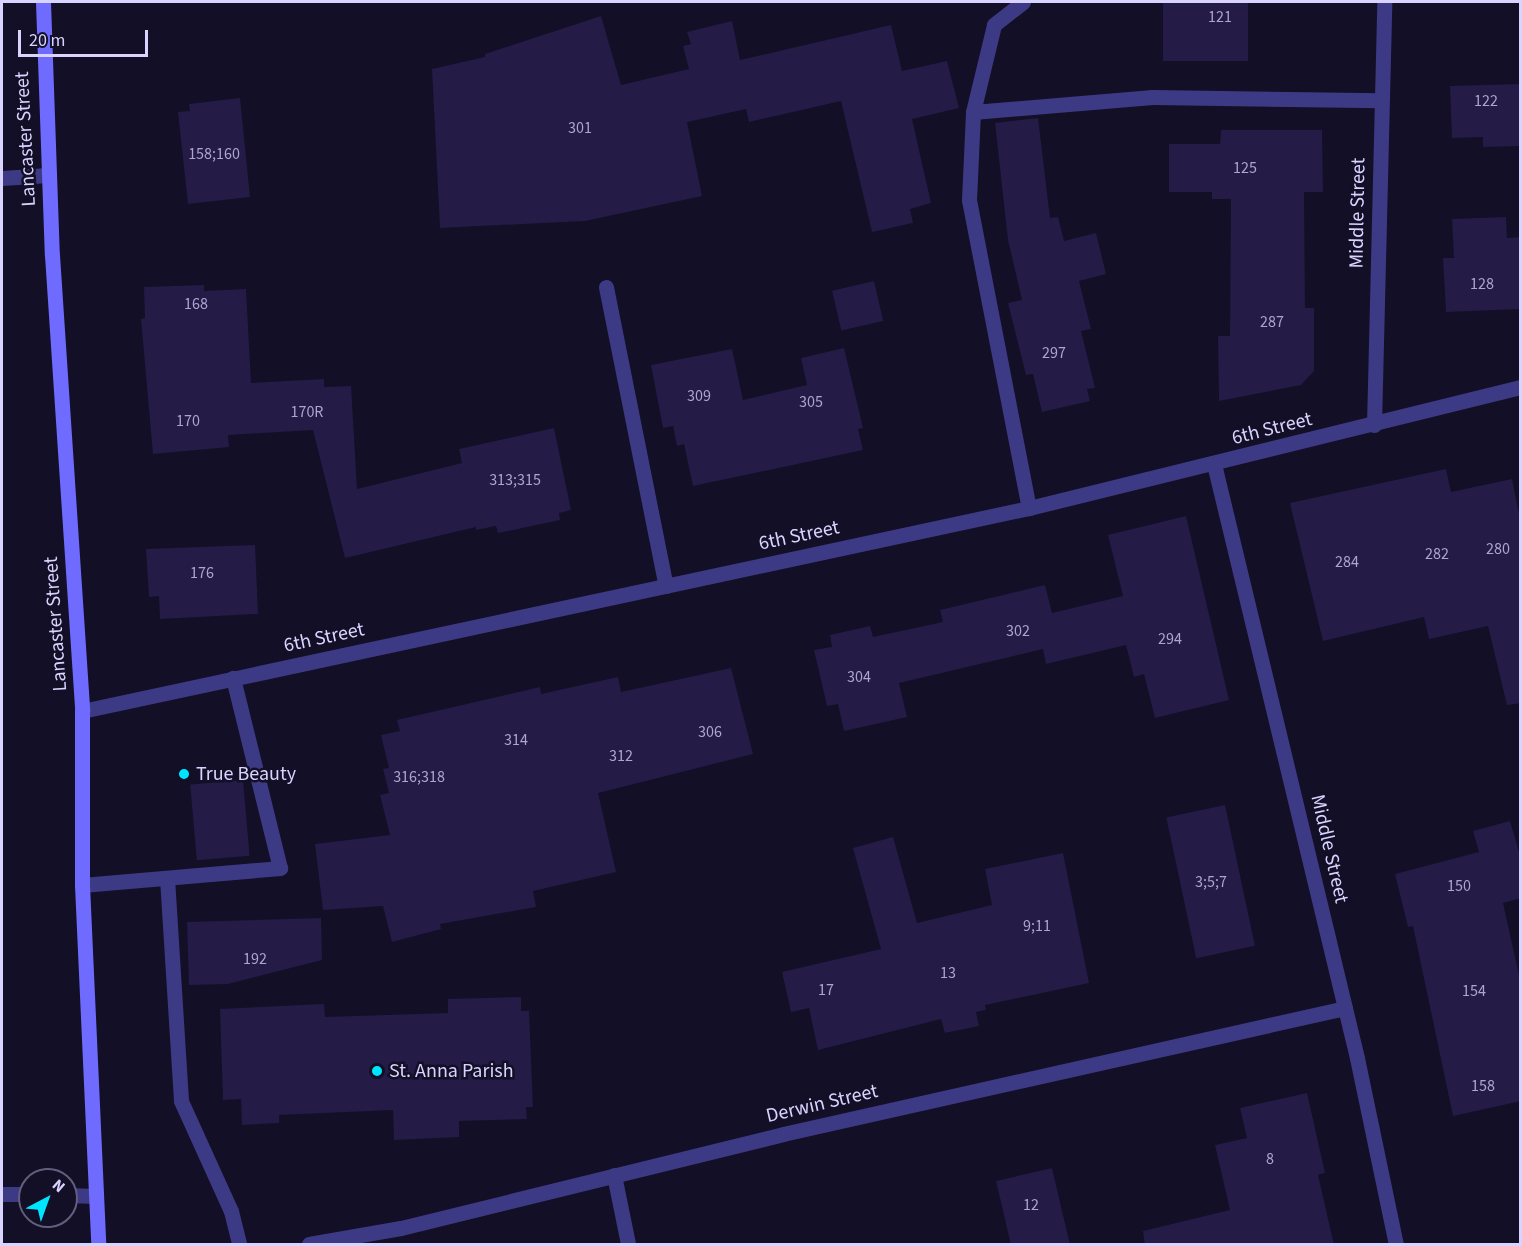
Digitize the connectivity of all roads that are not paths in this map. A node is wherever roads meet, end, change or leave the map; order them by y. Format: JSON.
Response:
{"nodes":[{"id":1,"x":43,"y":2,"type":"edge"},
{"id":2,"x":1023,"y":2,"type":"edge"},
{"id":3,"x":1384,"y":2,"type":"edge"},
{"id":4,"x":1381,"y":100,"type":"junction"},
{"id":5,"x":973,"y":112,"type":"junction"},
{"id":6,"x":48,"y":175,"type":"junction"},
{"id":7,"x":2,"y":178,"type":"edge"},
{"id":8,"x":606,"y":287,"type":"dead end"},
{"id":9,"x":1521,"y":387,"type":"edge"},
{"id":10,"x":1374,"y":425,"type":"junction"},
{"id":11,"x":1214,"y":464,"type":"junction"},
{"id":12,"x":1029,"y":508,"type":"junction"},
{"id":13,"x":666,"y":586,"type":"junction"},
{"id":14,"x":233,"y":678,"type":"junction"},
{"id":15,"x":82,"y":711,"type":"junction"},
{"id":16,"x":167,"y":878,"type":"junction"},
{"id":17,"x":82,"y":885,"type":"junction"},
{"id":18,"x":1345,"y":1008,"type":"junction"},
{"id":19,"x":614,"y":1175,"type":"junction"},
{"id":20,"x":2,"y":1194,"type":"edge"},
{"id":21,"x":18,"y":1194,"type":"edge"},
{"id":22,"x":78,"y":1195,"type":"edge"},
{"id":23,"x":96,"y":1196,"type":"junction"},
{"id":24,"x":98,"y":1245,"type":"edge"},
{"id":25,"x":239,"y":1245,"type":"edge"},
{"id":26,"x":309,"y":1245,"type":"edge"},
{"id":27,"x":628,"y":1245,"type":"edge"},
{"id":28,"x":1396,"y":1245,"type":"edge"}],
"edges":[{"from":1,"to":6,"type":"main road","name":"Lancaster Street"},
{"from":2,"to":5,"type":"street"},
{"from":3,"to":4,"type":"street","name":"Middle Street"},
{"from":4,"to":5,"type":"street"},
{"from":4,"to":10,"type":"street","name":"Middle Street"},
{"from":5,"to":12,"type":"street"},
{"from":6,"to":7,"type":"street"},
{"from":6,"to":15,"type":"main road","name":"Lancaster Street"},
{"from":8,"to":13,"type":"street"},
{"from":9,"to":10,"type":"street","name":"6th Street"},
{"from":10,"to":11,"type":"street","name":"6th Street"},
{"from":11,"to":12,"type":"street","name":"6th Street"},
{"from":11,"to":18,"type":"street","name":"Middle Street"},
{"from":12,"to":13,"type":"street","name":"6th Street"},
{"from":13,"to":14,"type":"street","name":"6th Street"},
{"from":14,"to":15,"type":"street","name":"6th Street"},
{"from":14,"to":16,"type":"street"},
{"from":15,"to":17,"type":"main road","name":"Lancaster Street"},
{"from":16,"to":17,"type":"street"},
{"from":16,"to":25,"type":"street"},
{"from":17,"to":23,"type":"main road","name":"Lancaster Street"},
{"from":18,"to":19,"type":"street","name":"Derwin Street"},
{"from":18,"to":28,"type":"street","name":"Middle Street"},
{"from":19,"to":26,"type":"street","name":"Derwin Street"},
{"from":19,"to":27,"type":"street"},
{"from":20,"to":21,"type":"street"},
{"from":22,"to":23,"type":"street"},
{"from":23,"to":24,"type":"main road","name":"Lancaster Street"}]}
